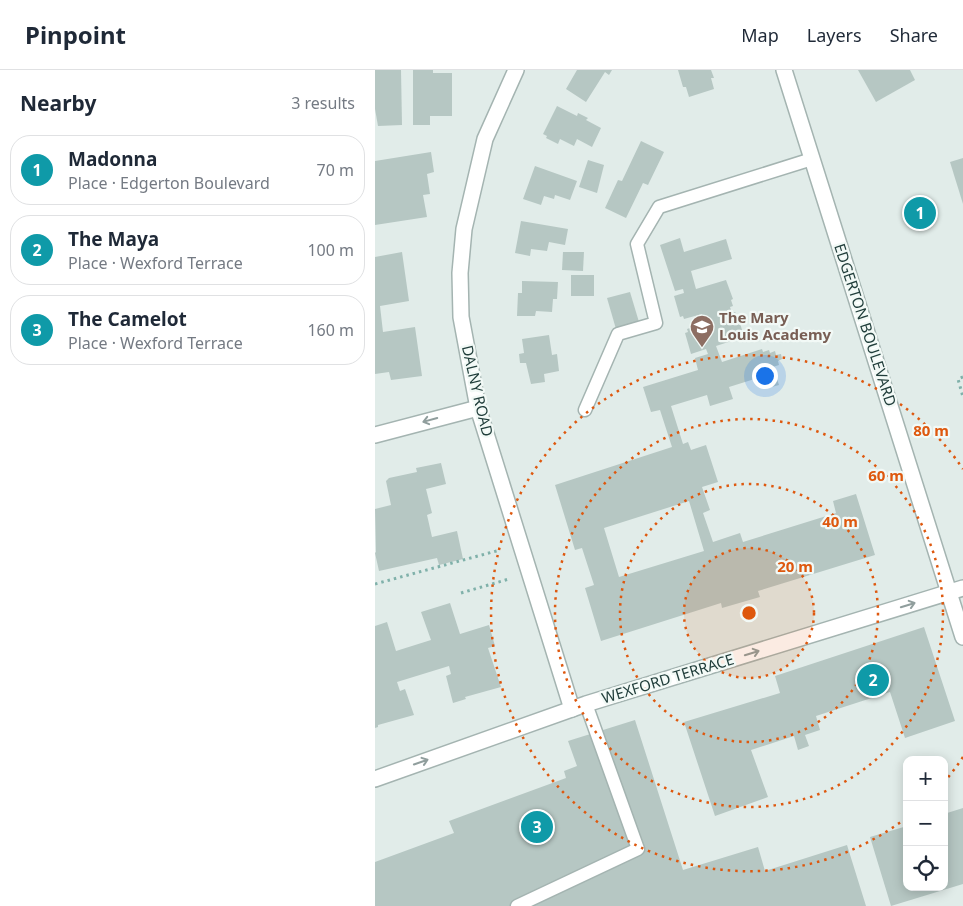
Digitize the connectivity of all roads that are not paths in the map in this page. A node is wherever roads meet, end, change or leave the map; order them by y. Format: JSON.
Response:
{"nodes":[{"id":1,"x":516,"y":70,"type":"edge"},
{"id":2,"x":784,"y":70,"type":"edge"},
{"id":3,"x":812,"y":159,"type":"junction"},
{"id":4,"x":478,"y":408,"type":"junction"},
{"id":5,"x":585,"y":410,"type":"dead end"},
{"id":6,"x":375,"y":435,"type":"edge"},
{"id":7,"x":957,"y":590,"type":"edge"},
{"id":8,"x":963,"y":637,"type":"edge"},
{"id":9,"x":579,"y":707,"type":"junction"},
{"id":10,"x":375,"y":779,"type":"edge"},
{"id":11,"x":517,"y":906,"type":"edge"}],
"edges":[{"from":1,"to":4,"type":"street","name":"DALNY ROAD"},
{"from":2,"to":3,"type":"street","name":"EDGERTON BOULEVARD"},
{"from":3,"to":5,"type":"lane"},
{"from":3,"to":7,"type":"street","name":"EDGERTON BOULEVARD"},
{"from":4,"to":6,"type":"street","one_way":true},
{"from":4,"to":9,"type":"street","name":"DALNY ROAD"},
{"from":7,"to":8,"type":"street","name":"EDGERTON BOULEVARD"},
{"from":9,"to":7,"type":"street","name":"WEXFORD TERRACE","one_way":true},
{"from":10,"to":9,"type":"street","name":"WEXFORD TERRACE","one_way":true},
{"from":9,"to":11,"type":"lane"}]}
